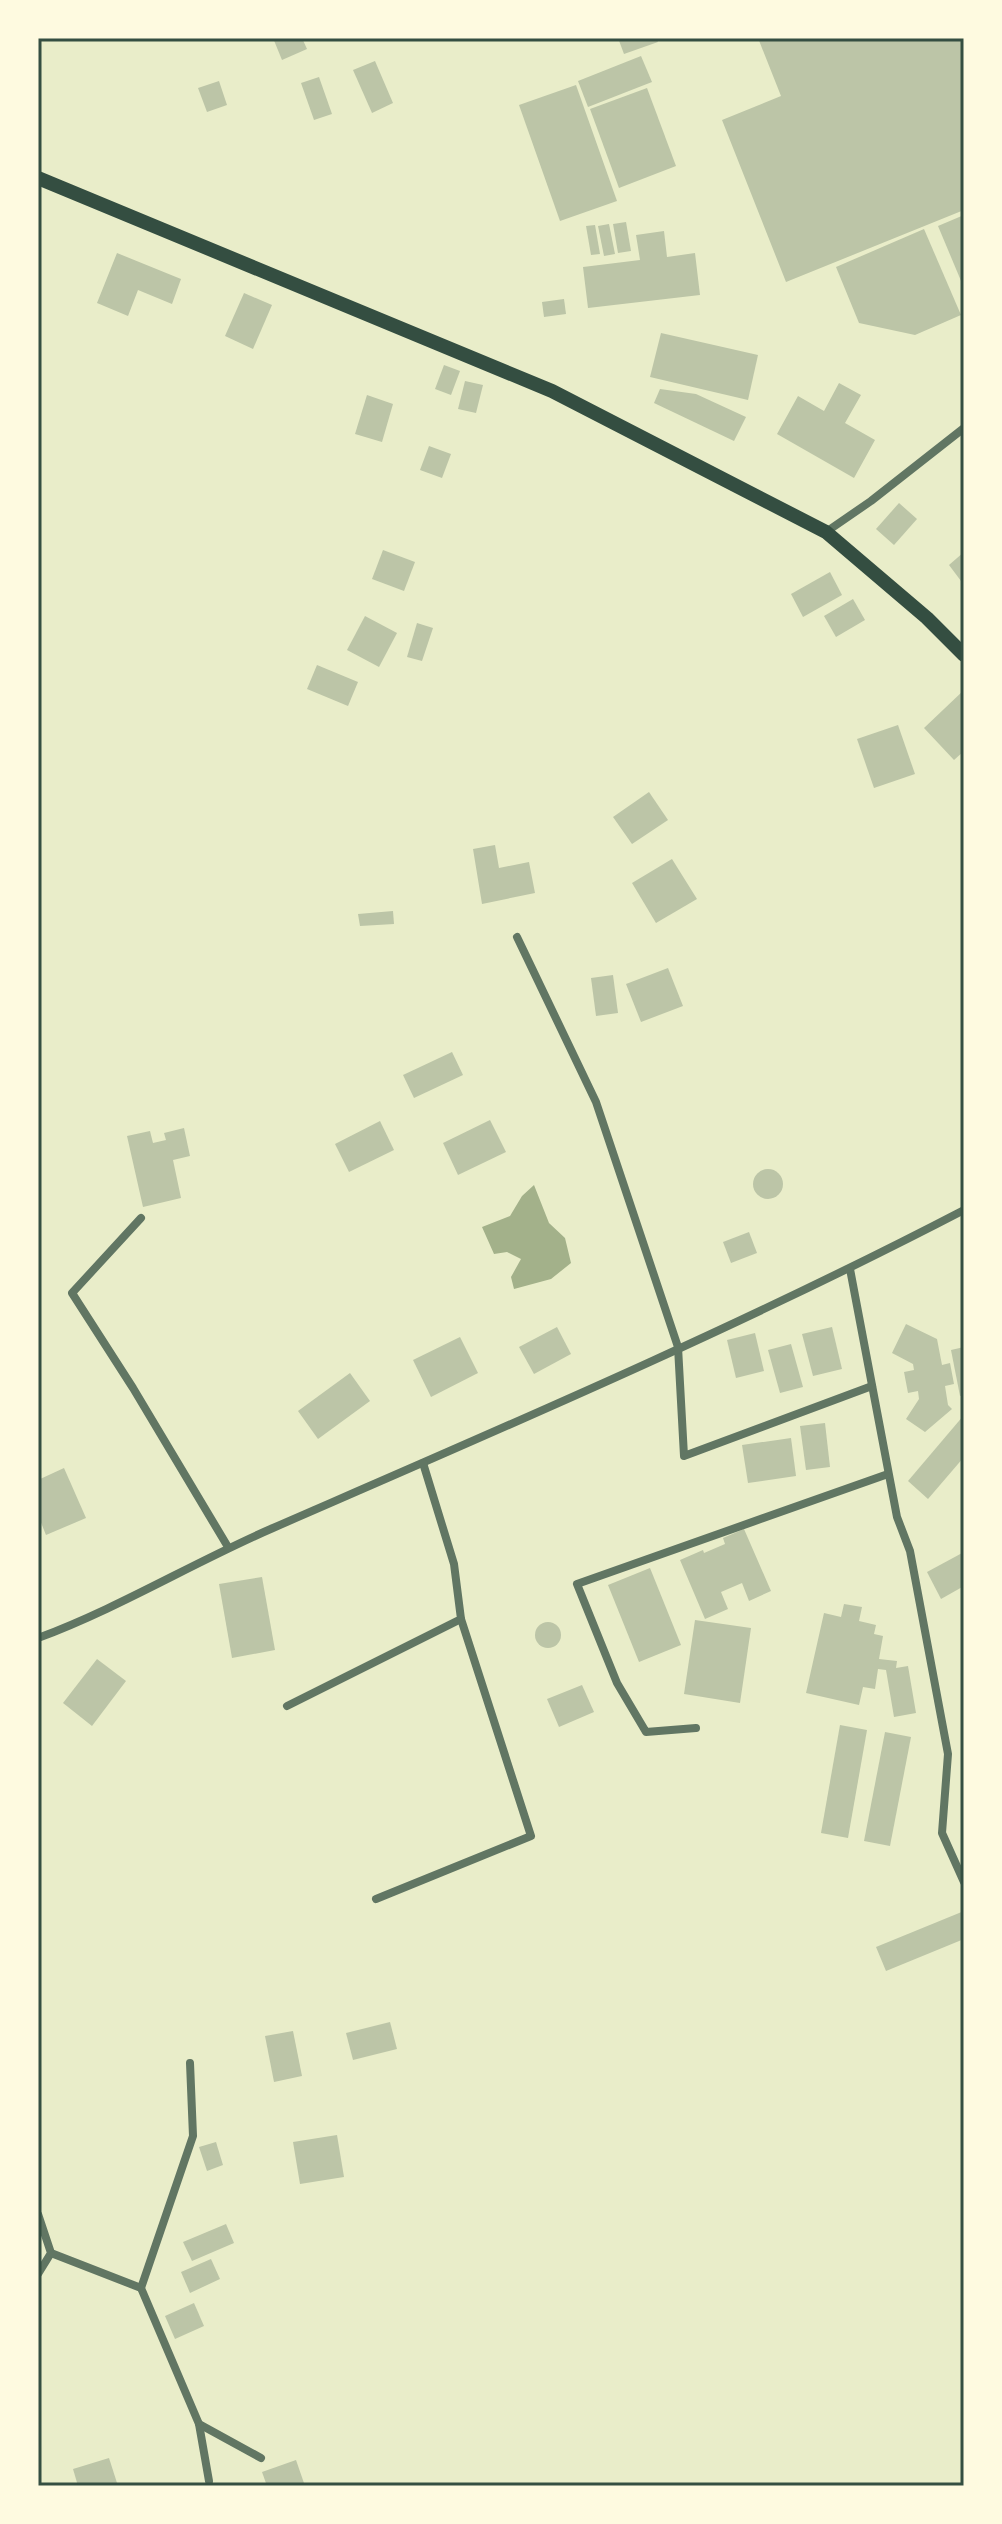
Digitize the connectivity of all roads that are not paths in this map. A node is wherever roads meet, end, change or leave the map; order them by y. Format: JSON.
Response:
{"nodes":[{"id":1,"x":38,"y":178,"type":"edge"},
{"id":2,"x":964,"y":428,"type":"edge"},
{"id":3,"x":826,"y":532,"type":"junction"},
{"id":4,"x":964,"y":655,"type":"edge"},
{"id":5,"x":517,"y":937,"type":"dead end"},
{"id":6,"x":964,"y":1210,"type":"edge"},
{"id":7,"x":141,"y":1218,"type":"dead end"},
{"id":8,"x":850,"y":1269,"type":"junction"},
{"id":9,"x":678,"y":1347,"type":"junction"},
{"id":10,"x":872,"y":1386,"type":"junction"},
{"id":11,"x":423,"y":1463,"type":"junction"},
{"id":12,"x":888,"y":1474,"type":"junction"},
{"id":13,"x":228,"y":1547,"type":"junction"},
{"id":14,"x":461,"y":1619,"type":"junction"},
{"id":15,"x":38,"y":1638,"type":"edge"},
{"id":16,"x":287,"y":1706,"type":"dead end"},
{"id":17,"x":696,"y":1728,"type":"dead end"},
{"id":18,"x":964,"y":1882,"type":"edge"},
{"id":19,"x":376,"y":1899,"type":"dead end"},
{"id":20,"x":190,"y":2063,"type":"dead end"},
{"id":21,"x":38,"y":2214,"type":"edge"},
{"id":22,"x":51,"y":2253,"type":"junction"},
{"id":23,"x":38,"y":2274,"type":"edge"},
{"id":24,"x":141,"y":2288,"type":"junction"},
{"id":25,"x":199,"y":2424,"type":"junction"},
{"id":26,"x":261,"y":2458,"type":"dead end"},
{"id":27,"x":209,"y":2481,"type":"dead end"}],
"edges":[{"from":1,"to":3,"type":"main road"},
{"from":2,"to":3,"type":"street"},
{"from":3,"to":4,"type":"main road"},
{"from":5,"to":9,"type":"street"},
{"from":6,"to":8,"type":"street"},
{"from":7,"to":13,"type":"street"},
{"from":8,"to":9,"type":"street"},
{"from":8,"to":10,"type":"street"},
{"from":9,"to":10,"type":"street"},
{"from":9,"to":11,"type":"street"},
{"from":10,"to":12,"type":"street"},
{"from":11,"to":13,"type":"street"},
{"from":11,"to":14,"type":"street"},
{"from":12,"to":17,"type":"street"},
{"from":12,"to":18,"type":"street"},
{"from":13,"to":15,"type":"street"},
{"from":14,"to":16,"type":"street"},
{"from":14,"to":19,"type":"street"},
{"from":20,"to":24,"type":"street"},
{"from":21,"to":22,"type":"street"},
{"from":22,"to":23,"type":"street"},
{"from":22,"to":24,"type":"street"},
{"from":24,"to":25,"type":"street"},
{"from":25,"to":26,"type":"street"},
{"from":25,"to":27,"type":"street"}]}
